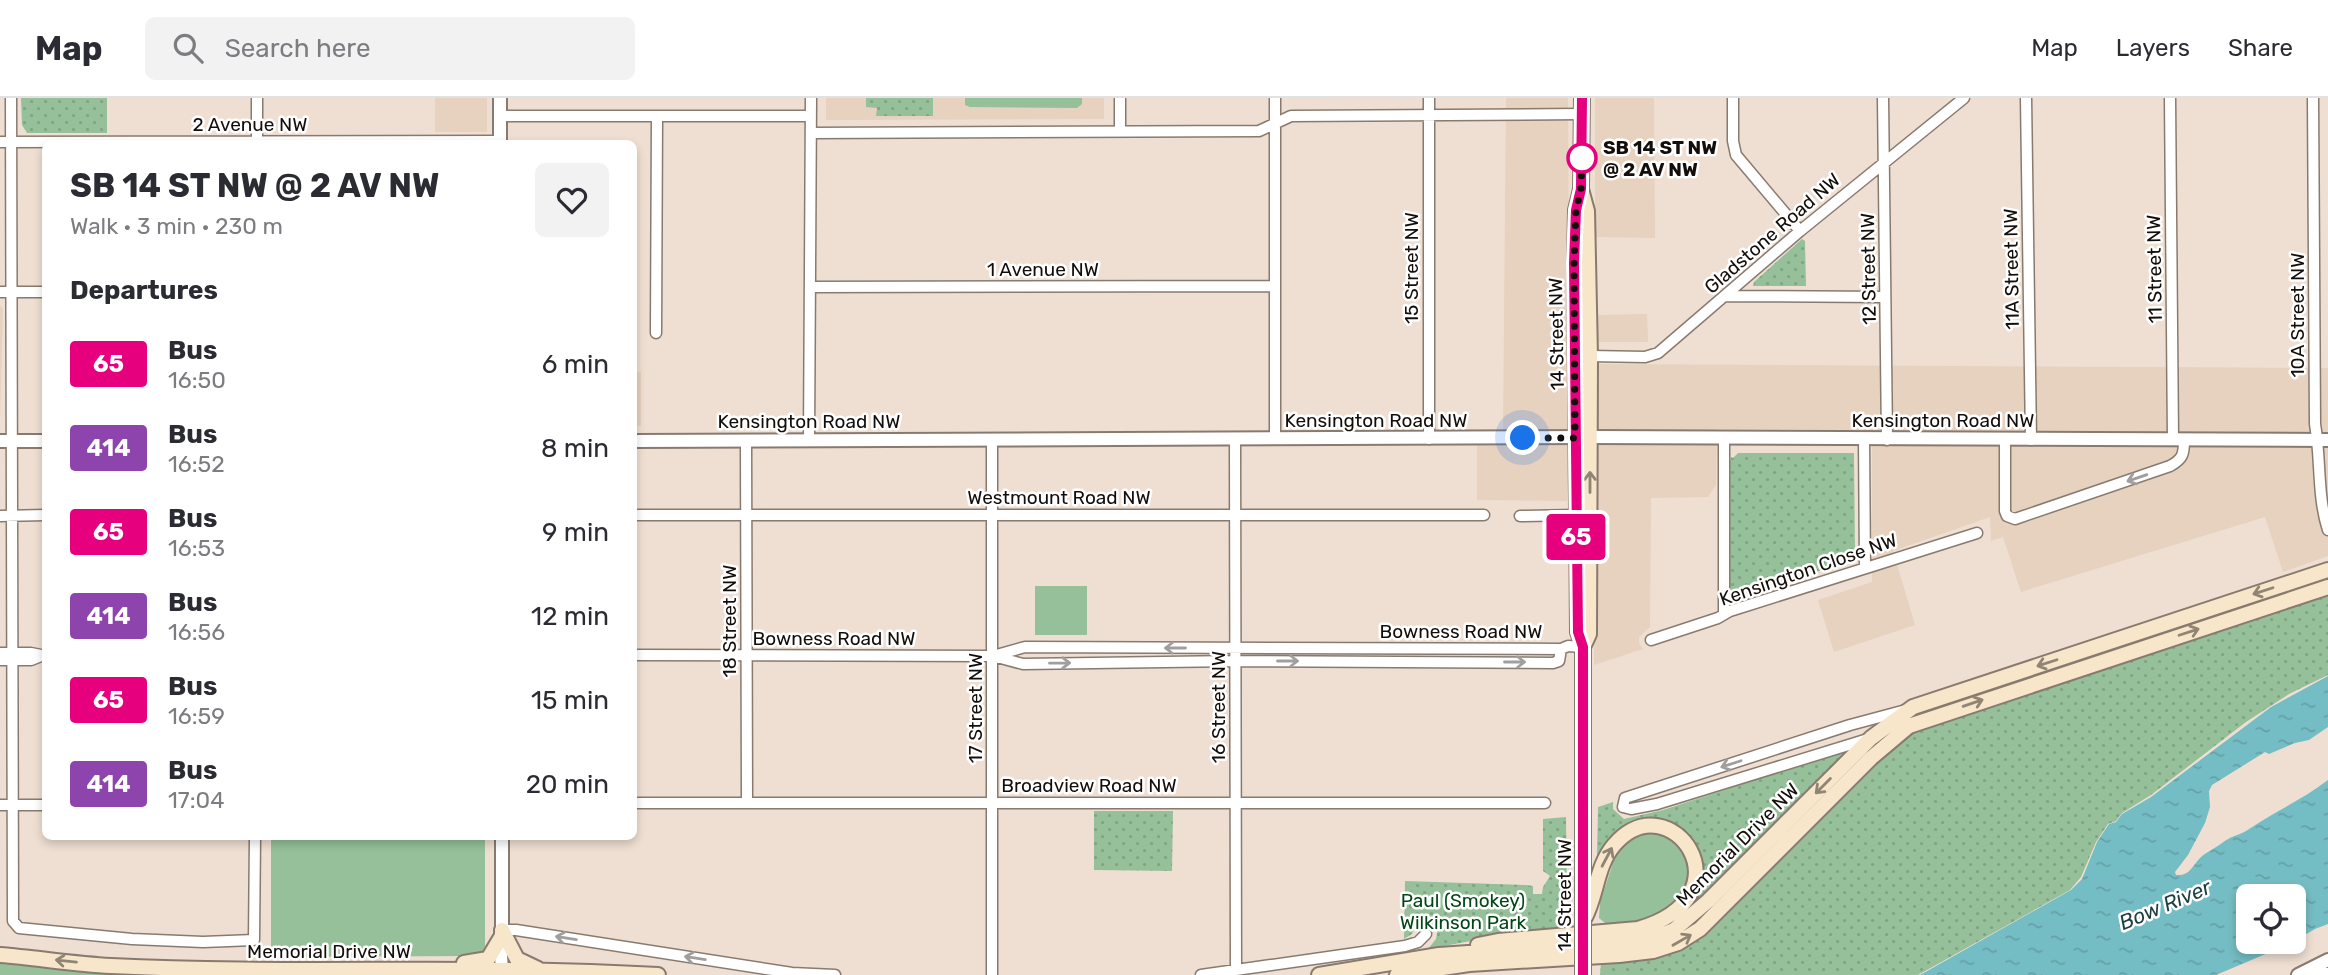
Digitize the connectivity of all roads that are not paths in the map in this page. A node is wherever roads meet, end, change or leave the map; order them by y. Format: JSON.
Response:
{"nodes":[{"id":1,"x":11,"y":98,"type":"edge"},
{"id":2,"x":257,"y":98,"type":"edge"},
{"id":3,"x":500,"y":98,"type":"edge"},
{"id":4,"x":811,"y":98,"type":"edge"},
{"id":5,"x":1120,"y":98,"type":"edge"},
{"id":6,"x":1275,"y":98,"type":"edge"},
{"id":7,"x":1429,"y":98,"type":"edge"},
{"id":8,"x":1582,"y":98,"type":"edge"},
{"id":9,"x":1733,"y":98,"type":"edge"},
{"id":10,"x":1884,"y":98,"type":"edge"},
{"id":11,"x":1964,"y":98,"type":"edge"},
{"id":12,"x":2026,"y":98,"type":"edge"},
{"id":13,"x":2169,"y":98,"type":"edge"},
{"id":14,"x":2313,"y":98,"type":"edge"},
{"id":15,"x":1582,"y":114,"type":"junction"},
{"id":16,"x":1429,"y":115,"type":"junction"},
{"id":17,"x":500,"y":116,"type":"junction"},
{"id":18,"x":657,"y":116,"type":"junction"},
{"id":19,"x":811,"y":116,"type":"junction"},
{"id":20,"x":1275,"y":123,"type":"junction"},
{"id":21,"x":1120,"y":132,"type":"junction"},
{"id":22,"x":811,"y":133,"type":"junction"},
{"id":23,"x":257,"y":140,"type":"edge"},
{"id":24,"x":500,"y":140,"type":"edge"},
{"id":25,"x":6,"y":142,"type":"edge"},
{"id":26,"x":42,"y":142,"type":"edge"},
{"id":27,"x":1884,"y":161,"type":"junction"},
{"id":28,"x":1581,"y":189,"type":"junction"},
{"id":29,"x":1800,"y":231,"type":"junction"},
{"id":30,"x":1275,"y":286,"type":"junction"},
{"id":31,"x":810,"y":287,"type":"junction"},
{"id":32,"x":0,"y":292,"type":"edge"},
{"id":33,"x":12,"y":292,"type":"junction"},
{"id":34,"x":42,"y":292,"type":"edge"},
{"id":35,"x":1726,"y":296,"type":"junction"},
{"id":36,"x":1885,"y":297,"type":"junction"},
{"id":37,"x":656,"y":333,"type":"dead end"},
{"id":38,"x":1590,"y":356,"type":"junction"},
{"id":39,"x":1583,"y":438,"type":"junction"},
{"id":40,"x":1724,"y":438,"type":"junction"},
{"id":41,"x":1275,"y":439,"type":"junction"},
{"id":42,"x":1429,"y":439,"type":"junction"},
{"id":43,"x":1864,"y":439,"type":"junction"},
{"id":44,"x":746,"y":440,"type":"junction"},
{"id":45,"x":810,"y":440,"type":"junction"},
{"id":46,"x":992,"y":440,"type":"junction"},
{"id":47,"x":1235,"y":440,"type":"junction"},
{"id":48,"x":1887,"y":440,"type":"junction"},
{"id":49,"x":2005,"y":440,"type":"junction"},
{"id":50,"x":2031,"y":440,"type":"junction"},
{"id":51,"x":2178,"y":440,"type":"junction"},
{"id":52,"x":2323,"y":440,"type":"edge"},
{"id":53,"x":6,"y":441,"type":"edge"},
{"id":54,"x":42,"y":441,"type":"edge"},
{"id":55,"x":637,"y":441,"type":"edge"},
{"id":56,"x":637,"y":514,"type":"edge"},
{"id":57,"x":746,"y":514,"type":"junction"},
{"id":58,"x":993,"y":515,"type":"junction"},
{"id":59,"x":1236,"y":515,"type":"junction"},
{"id":60,"x":1484,"y":515,"type":"dead end"},
{"id":61,"x":1576,"y":515,"type":"junction"},
{"id":62,"x":0,"y":516,"type":"edge"},
{"id":63,"x":11,"y":516,"type":"junction"},
{"id":64,"x":42,"y":516,"type":"edge"},
{"id":65,"x":1520,"y":516,"type":"dead end"},
{"id":66,"x":2328,"y":530,"type":"edge"},
{"id":67,"x":1977,"y":533,"type":"dead end"},
{"id":68,"x":1865,"y":568,"type":"junction"},
{"id":69,"x":2327,"y":568,"type":"edge"},
{"id":70,"x":2328,"y":586,"type":"edge"},
{"id":71,"x":1724,"y":614,"type":"junction"},
{"id":72,"x":1651,"y":640,"type":"dead end"},
{"id":73,"x":1583,"y":647,"type":"junction"},
{"id":74,"x":1235,"y":649,"type":"junction"},
{"id":75,"x":1561,"y":649,"type":"junction"},
{"id":76,"x":0,"y":653,"type":"edge"},
{"id":77,"x":637,"y":655,"type":"edge"},
{"id":78,"x":746,"y":655,"type":"junction"},
{"id":79,"x":42,"y":656,"type":"edge"},
{"id":80,"x":993,"y":656,"type":"junction"},
{"id":81,"x":12,"y":657,"type":"junction"},
{"id":82,"x":0,"y":660,"type":"edge"},
{"id":83,"x":1236,"y":661,"type":"junction"},
{"id":84,"x":1913,"y":708,"type":"junction"},
{"id":85,"x":1909,"y":726,"type":"junction"},
{"id":86,"x":1871,"y":738,"type":"junction"},
{"id":87,"x":747,"y":802,"type":"junction"},
{"id":88,"x":637,"y":803,"type":"edge"},
{"id":89,"x":992,"y":803,"type":"junction"},
{"id":90,"x":1235,"y":803,"type":"junction"},
{"id":91,"x":1545,"y":803,"type":"dead end"},
{"id":92,"x":0,"y":805,"type":"edge"},
{"id":93,"x":12,"y":805,"type":"junction"},
{"id":94,"x":42,"y":805,"type":"edge"},
{"id":95,"x":255,"y":840,"type":"edge"},
{"id":96,"x":502,"y":840,"type":"edge"},
{"id":97,"x":1583,"y":920,"type":"junction"},
{"id":98,"x":1426,"y":934,"type":"dead end"},
{"id":99,"x":501,"y":935,"type":"junction"},
{"id":100,"x":0,"y":955,"type":"edge"},
{"id":101,"x":1438,"y":955,"type":"junction"},
{"id":102,"x":2328,"y":960,"type":"edge"},
{"id":103,"x":238,"y":970,"type":"junction"},
{"id":104,"x":542,"y":971,"type":"junction"},
{"id":105,"x":1236,"y":972,"type":"edge"},
{"id":106,"x":504,"y":973,"type":"edge"},
{"id":107,"x":2328,"y":974,"type":"edge"},
{"id":108,"x":659,"y":975,"type":"edge"},
{"id":109,"x":835,"y":975,"type":"edge"},
{"id":110,"x":992,"y":975,"type":"edge"},
{"id":111,"x":1201,"y":975,"type":"edge"},
{"id":112,"x":1319,"y":975,"type":"edge"},
{"id":113,"x":1397,"y":975,"type":"edge"},
{"id":114,"x":1583,"y":975,"type":"edge"},
{"id":115,"x":2298,"y":975,"type":"edge"}],
"edges":[{"from":1,"to":25,"type":"street"},
{"from":2,"to":23,"type":"street"},
{"from":3,"to":17,"type":"street"},
{"from":4,"to":19,"type":"street"},
{"from":5,"to":21,"type":"street"},
{"from":6,"to":20,"type":"street"},
{"from":7,"to":16,"type":"street","name":"15 Street NW"},
{"from":8,"to":15,"type":"main road","name":"14 Street NW"},
{"from":9,"to":29,"type":"street"},
{"from":10,"to":27,"type":"street","name":"12 Street NW"},
{"from":11,"to":27,"type":"street","name":"Gladstone Road NW"},
{"from":12,"to":50,"type":"street","name":"11A Street NW"},
{"from":13,"to":51,"type":"street","name":"11 Street NW"},
{"from":14,"to":52,"type":"street","name":"10A Street NW"},
{"from":15,"to":16,"type":"street"},
{"from":15,"to":28,"type":"main road","name":"14 Street NW"},
{"from":16,"to":20,"type":"street"},
{"from":16,"to":42,"type":"street","name":"15 Street NW"},
{"from":17,"to":18,"type":"street"},
{"from":17,"to":24,"type":"street"},
{"from":18,"to":19,"type":"street"},
{"from":18,"to":37,"type":"street"},
{"from":19,"to":22,"type":"street"},
{"from":20,"to":21,"type":"street"},
{"from":20,"to":30,"type":"street"},
{"from":21,"to":22,"type":"street"},
{"from":22,"to":31,"type":"street"},
{"from":25,"to":26,"type":"street","name":"2 Avenue NW"},
{"from":25,"to":33,"type":"street"},
{"from":27,"to":29,"type":"street","name":"Gladstone Road NW"},
{"from":27,"to":36,"type":"street","name":"12 Street NW"},
{"from":28,"to":38,"type":"main road","name":"14 Street NW"},
{"from":28,"to":39,"type":"main road","name":"14 Street NW"},
{"from":29,"to":35,"type":"street","name":"Gladstone Road NW"},
{"from":30,"to":31,"type":"street","name":"1 Avenue NW"},
{"from":30,"to":41,"type":"street"},
{"from":31,"to":45,"type":"street"},
{"from":32,"to":33,"type":"street"},
{"from":33,"to":34,"type":"street"},
{"from":33,"to":53,"type":"street"},
{"from":35,"to":36,"type":"street"},
{"from":35,"to":38,"type":"street","name":"Gladstone Road NW"},
{"from":36,"to":48,"type":"street","name":"12 Street NW"},
{"from":38,"to":39,"type":"main road","name":"14 Street NW"},
{"from":39,"to":40,"type":"street","name":"Kensington Road NW"},
{"from":39,"to":42,"type":"street","name":"Kensington Road NW"},
{"from":39,"to":61,"type":"main road","name":"14 Street NW"},
{"from":73,"to":39,"type":"main road","name":"14 Street NW","one_way":true},
{"from":40,"to":43,"type":"street","name":"Kensington Road NW"},
{"from":40,"to":71,"type":"street"},
{"from":41,"to":42,"type":"street","name":"Kensington Road NW"},
{"from":41,"to":47,"type":"street","name":"Kensington Road NW"},
{"from":43,"to":48,"type":"street","name":"Kensington Road NW"},
{"from":43,"to":68,"type":"street"},
{"from":44,"to":45,"type":"street","name":"Kensington Road NW"},
{"from":44,"to":55,"type":"street","name":"Kensington Road NW"},
{"from":44,"to":57,"type":"street","name":"18 Street NW"},
{"from":45,"to":46,"type":"street","name":"Kensington Road NW"},
{"from":46,"to":47,"type":"street","name":"Kensington Road NW"},
{"from":46,"to":58,"type":"street","name":"17 Street NW"},
{"from":47,"to":59,"type":"street","name":"16 Street NW"},
{"from":48,"to":49,"type":"street","name":"Kensington Road NW"},
{"from":49,"to":50,"type":"street","name":"Kensington Road NW"},
{"from":51,"to":49,"type":"street","one_way":true},
{"from":50,"to":51,"type":"street","name":"Kensington Road NW"},
{"from":51,"to":52,"type":"street","name":"Kensington Road NW"},
{"from":52,"to":66,"type":"street","name":"10A Street NW"},
{"from":53,"to":54,"type":"street"},
{"from":53,"to":63,"type":"street"},
{"from":56,"to":57,"type":"street","name":"Westmount Road NW"},
{"from":57,"to":58,"type":"street","name":"Westmount Road NW"},
{"from":57,"to":78,"type":"street","name":"18 Street NW"},
{"from":58,"to":59,"type":"street","name":"Westmount Road NW"},
{"from":58,"to":80,"type":"street","name":"17 Street NW"},
{"from":59,"to":60,"type":"street","name":"Westmount Road NW"},
{"from":59,"to":74,"type":"street","name":"16 Street NW"},
{"from":61,"to":65,"type":"street"},
{"from":61,"to":73,"type":"main road","name":"14 Street NW"},
{"from":62,"to":63,"type":"street"},
{"from":63,"to":64,"type":"street"},
{"from":63,"to":81,"type":"street"},
{"from":67,"to":68,"type":"street","name":"Kensington Close NW"},
{"from":68,"to":71,"type":"street","name":"Kensington Close NW"},
{"from":69,"to":84,"type":"main road","name":"Memorial Drive NW","one_way":true},
{"from":85,"to":70,"type":"main road","name":"Memorial Drive NW","one_way":true},
{"from":71,"to":72,"type":"street","name":"Kensington Close NW"},
{"from":73,"to":75,"type":"street"},
{"from":73,"to":97,"type":"main road","name":"14 Street NW"},
{"from":74,"to":75,"type":"street","name":"Bowness Road NW"},
{"from":74,"to":80,"type":"street","name":"Bowness Road NW","one_way":true},
{"from":74,"to":83,"type":"street","name":"16 Street NW"},
{"from":83,"to":75,"type":"street","name":"Bowness Road NW","one_way":true},
{"from":76,"to":81,"type":"street"},
{"from":77,"to":78,"type":"street","name":"Bowness Road NW"},
{"from":78,"to":80,"type":"street","name":"Bowness Road NW"},
{"from":78,"to":87,"type":"street","name":"18 Street NW"},
{"from":79,"to":81,"type":"street"},
{"from":80,"to":83,"type":"street","name":"Bowness Road NW","one_way":true},
{"from":80,"to":89,"type":"street","name":"17 Street NW"},
{"from":81,"to":82,"type":"street"},
{"from":81,"to":93,"type":"street"},
{"from":83,"to":90,"type":"street","name":"16 Street NW"},
{"from":84,"to":86,"type":"main road","name":"Memorial Drive NW"},
{"from":84,"to":86,"type":"street","name":"Memorial Drive NW","one_way":true},
{"from":85,"to":86,"type":"street","name":"Memorial Drive NW"},
{"from":113,"to":85,"type":"main road","name":"Memorial Drive NW","one_way":true},
{"from":86,"to":101,"type":"main road","name":"Memorial Drive NW","one_way":true},
{"from":87,"to":88,"type":"street","name":"Broadview Road NW"},
{"from":87,"to":89,"type":"street","name":"Broadview Road NW"},
{"from":89,"to":90,"type":"street","name":"Broadview Road NW"},
{"from":89,"to":110,"type":"street","name":"17 Street NW"},
{"from":90,"to":91,"type":"street","name":"Broadview Road NW"},
{"from":90,"to":105,"type":"street","name":"16 Street NW"},
{"from":92,"to":93,"type":"street"},
{"from":93,"to":94,"type":"street"},
{"from":93,"to":95,"type":"street"},
{"from":96,"to":99,"type":"street"},
{"from":97,"to":101,"type":"main road","one_way":true},
{"from":97,"to":114,"type":"main road","name":"14 Street NW","bridge":true},
{"from":98,"to":105,"type":"street"},
{"from":99,"to":103,"type":"main road"},
{"from":99,"to":104,"type":"main road"},
{"from":99,"to":106,"type":"street"},
{"from":109,"to":99,"type":"street","one_way":true},
{"from":103,"to":100,"type":"main road","name":"Memorial Drive NW","one_way":true},
{"from":101,"to":112,"type":"main road","name":"Memorial Drive NW"},
{"from":102,"to":115,"type":"street"},
{"from":103,"to":106,"type":"main road","name":"Memorial Drive NW"},
{"from":104,"to":106,"type":"main road","name":"Memorial Drive NW"},
{"from":104,"to":108,"type":"main road","name":"Memorial Drive NW"},
{"from":105,"to":111,"type":"street"},
{"from":107,"to":115,"type":"street"}]}
